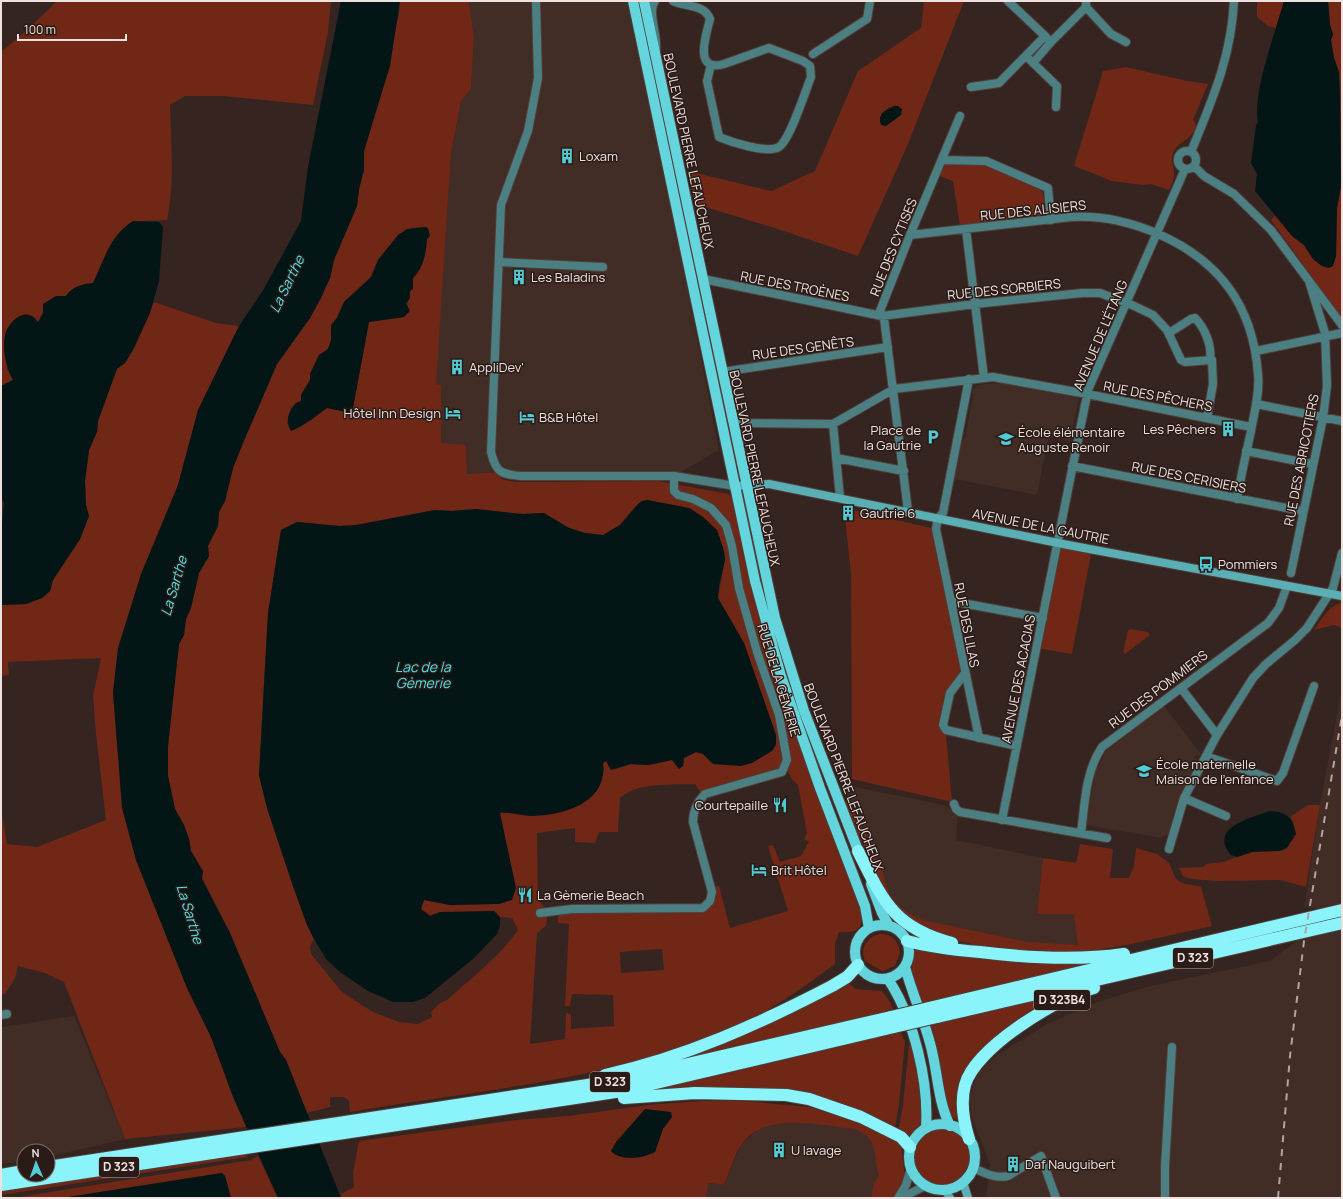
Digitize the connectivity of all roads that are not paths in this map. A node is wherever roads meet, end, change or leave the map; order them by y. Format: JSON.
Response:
{"nodes":[{"id":1,"x":536,"y":1,"type":"edge"},
{"id":2,"x":633,"y":1,"type":"edge"},
{"id":3,"x":644,"y":1,"type":"edge"},
{"id":4,"x":655,"y":1,"type":"edge"},
{"id":5,"x":673,"y":1,"type":"edge"},
{"id":6,"x":870,"y":1,"type":"edge"},
{"id":7,"x":1008,"y":1,"type":"edge"},
{"id":8,"x":1234,"y":1,"type":"edge"},
{"id":9,"x":1086,"y":4,"type":"edge"},
{"id":10,"x":1045,"y":36,"type":"junction"},
{"id":11,"x":1051,"y":42,"type":"junction"},
{"id":12,"x":1126,"y":42,"type":"dead end"},
{"id":13,"x":813,"y":54,"type":"dead end"},
{"id":14,"x":655,"y":55,"type":"junction"},
{"id":15,"x":1026,"y":56,"type":"junction"},
{"id":16,"x":1033,"y":62,"type":"junction"},
{"id":17,"x":711,"y":65,"type":"junction"},
{"id":18,"x":971,"y":87,"type":"dead end"},
{"id":19,"x":1056,"y":107,"type":"dead end"},
{"id":20,"x":960,"y":116,"type":"dead end"},
{"id":21,"x":1191,"y":152,"type":"junction"},
{"id":22,"x":942,"y":160,"type":"junction"},
{"id":23,"x":1194,"y":166,"type":"junction"},
{"id":24,"x":1185,"y":169,"type":"junction"},
{"id":25,"x":1052,"y":220,"type":"junction"},
{"id":26,"x":966,"y":229,"type":"junction"},
{"id":27,"x":1156,"y":233,"type":"junction"},
{"id":28,"x":910,"y":235,"type":"junction"},
{"id":29,"x":499,"y":262,"type":"junction"},
{"id":30,"x":603,"y":267,"type":"dead end"},
{"id":31,"x":703,"y":279,"type":"junction"},
{"id":32,"x":1310,"y":281,"type":"junction"},
{"id":33,"x":1127,"y":302,"type":"junction"},
{"id":34,"x":975,"y":304,"type":"junction"},
{"id":35,"x":882,"y":316,"type":"junction"},
{"id":36,"x":1342,"y":325,"type":"edge"},
{"id":37,"x":1169,"y":333,"type":"junction"},
{"id":38,"x":1342,"y":334,"type":"edge"},
{"id":39,"x":1325,"y":336,"type":"junction"},
{"id":40,"x":888,"y":347,"type":"junction"},
{"id":41,"x":1256,"y":351,"type":"junction"},
{"id":42,"x":1210,"y":359,"type":"junction"},
{"id":43,"x":722,"y":372,"type":"junction"},
{"id":44,"x":984,"y":378,"type":"junction"},
{"id":45,"x":969,"y":379,"type":"junction"},
{"id":46,"x":894,"y":390,"type":"junction"},
{"id":47,"x":1087,"y":394,"type":"junction"},
{"id":48,"x":1256,"y":404,"type":"junction"},
{"id":49,"x":1207,"y":418,"type":"junction"},
{"id":50,"x":1323,"y":418,"type":"junction"},
{"id":51,"x":1342,"y":422,"type":"edge"},
{"id":52,"x":733,"y":423,"type":"junction"},
{"id":53,"x":833,"y":424,"type":"junction"},
{"id":54,"x":1251,"y":427,"type":"junction"},
{"id":55,"x":1246,"y":452,"type":"junction"},
{"id":56,"x":836,"y":458,"type":"junction"},
{"id":57,"x":1312,"y":464,"type":"junction"},
{"id":58,"x":1072,"y":466,"type":"junction"},
{"id":59,"x":904,"y":471,"type":"junction"},
{"id":60,"x":674,"y":476,"type":"junction"},
{"id":61,"x":735,"y":486,"type":"junction"},
{"id":62,"x":746,"y":486,"type":"junction"},
{"id":63,"x":840,"y":498,"type":"junction"},
{"id":64,"x":1237,"y":499,"type":"junction"},
{"id":65,"x":1302,"y":511,"type":"junction"},
{"id":66,"x":908,"y":512,"type":"junction"},
{"id":67,"x":938,"y":518,"type":"junction"},
{"id":68,"x":1058,"y":542,"type":"junction"},
{"id":69,"x":1342,"y":554,"type":"edge"},
{"id":70,"x":1290,"y":573,"type":"dead end"},
{"id":71,"x":1287,"y":586,"type":"junction"},
{"id":72,"x":1330,"y":594,"type":"junction"},
{"id":73,"x":1342,"y":596,"type":"edge"},
{"id":74,"x":950,"y":601,"type":"junction"},
{"id":75,"x":1043,"y":618,"type":"junction"},
{"id":76,"x":964,"y":673,"type":"junction"},
{"id":77,"x":1314,"y":686,"type":"dead end"},
{"id":78,"x":1181,"y":688,"type":"junction"},
{"id":79,"x":1217,"y":735,"type":"junction"},
{"id":80,"x":979,"y":738,"type":"junction"},
{"id":81,"x":1017,"y":746,"type":"junction"},
{"id":82,"x":1206,"y":756,"type":"junction"},
{"id":83,"x":836,"y":796,"type":"junction"},
{"id":84,"x":1184,"y":798,"type":"junction"},
{"id":85,"x":954,"y":804,"type":"dead end"},
{"id":86,"x":832,"y":815,"type":"junction"},
{"id":87,"x":1226,"y":816,"type":"dead end"},
{"id":88,"x":1002,"y":820,"type":"junction"},
{"id":89,"x":1081,"y":833,"type":"junction"},
{"id":90,"x":1107,"y":838,"type":"dead end"},
{"id":91,"x":1169,"y":849,"type":"dead end"},
{"id":92,"x":858,"y":851,"type":"junction"},
{"id":93,"x":1342,"y":910,"type":"edge"},
{"id":94,"x":540,"y":913,"type":"dead end"},
{"id":95,"x":1342,"y":923,"type":"edge"},
{"id":96,"x":889,"y":926,"type":"junction"},
{"id":97,"x":869,"y":928,"type":"junction"},
{"id":98,"x":907,"y":941,"type":"junction"},
{"id":99,"x":1194,"y":945,"type":"junction"},
{"id":100,"x":1240,"y":947,"type":"junction"},
{"id":101,"x":1005,"y":955,"type":"junction"},
{"id":102,"x":858,"y":965,"type":"junction"},
{"id":103,"x":905,"y":967,"type":"junction"},
{"id":104,"x":888,"y":979,"type":"junction"},
{"id":105,"x":935,"y":1012,"type":"junction"},
{"id":106,"x":892,"y":1022,"type":"junction"},
{"id":107,"x":1172,"y":1047,"type":"dead end"},
{"id":108,"x":405,"y":1113,"type":"junction"},
{"id":109,"x":450,"y":1118,"type":"junction"},
{"id":110,"x":950,"y":1126,"type":"junction"},
{"id":111,"x":926,"y":1128,"type":"junction"},
{"id":112,"x":327,"y":1130,"type":"junction"},
{"id":113,"x":969,"y":1139,"type":"junction"},
{"id":114,"x":237,"y":1144,"type":"junction"},
{"id":115,"x":910,"y":1148,"type":"junction"},
{"id":116,"x":56,"y":1165,"type":"edge"},
{"id":117,"x":911,"y":1168,"type":"junction"},
{"id":118,"x":973,"y":1168,"type":"junction"},
{"id":119,"x":16,"y":1170,"type":"edge"},
{"id":120,"x":1,"y":1171,"type":"edge"},
{"id":121,"x":16,"y":1172,"type":"edge"},
{"id":122,"x":1,"y":1175,"type":"edge"},
{"id":123,"x":963,"y":1182,"type":"junction"},
{"id":124,"x":1,"y":1184,"type":"edge"},
{"id":125,"x":925,"y":1186,"type":"junction"},
{"id":126,"x":947,"y":1194,"type":"edge"},
{"id":127,"x":900,"y":1198,"type":"edge"},
{"id":128,"x":968,"y":1198,"type":"edge"},
{"id":129,"x":1056,"y":1198,"type":"edge"},
{"id":130,"x":1165,"y":1198,"type":"edge"}],
"edges":[{"from":1,"to":29,"type":"street"},
{"from":2,"to":61,"type":"main road","name":"BOULEVARD PIERRE LEFAUCHEUX"},
{"from":3,"to":14,"type":"main road","name":"BOULEVARD PIERRE LEFAUCHEUX"},
{"from":4,"to":14,"type":"street"},
{"from":5,"to":17,"type":"street"},
{"from":6,"to":13,"type":"street"},
{"from":7,"to":10,"type":"street"},
{"from":8,"to":21,"type":"street"},
{"from":9,"to":11,"type":"street"},
{"from":9,"to":12,"type":"street"},
{"from":10,"to":11,"type":"street"},
{"from":10,"to":15,"type":"street"},
{"from":11,"to":16,"type":"street"},
{"from":14,"to":31,"type":"main road","name":"BOULEVARD PIERRE LEFAUCHEUX"},
{"from":15,"to":16,"type":"street"},
{"from":15,"to":18,"type":"street"},
{"from":16,"to":19,"type":"street"},
{"from":17,"to":17,"type":"street"},
{"from":20,"to":22,"type":"street","name":"RUE DES CYTISES"},
{"from":21,"to":23,"type":"street"},
{"from":21,"to":24,"type":"street","name":"AVENUE DE L'ÉTANG"},
{"from":22,"to":25,"type":"street"},
{"from":22,"to":28,"type":"street","name":"RUE DES CYTISES"},
{"from":23,"to":24,"type":"street"},
{"from":23,"to":32,"type":"street"},
{"from":24,"to":27,"type":"street","name":"AVENUE DE L'ÉTANG"},
{"from":25,"to":26,"type":"street","name":"RUE DES ALISIERS"},
{"from":25,"to":27,"type":"street","name":"RUE DES ALISIERS"},
{"from":26,"to":28,"type":"street","name":"RUE DES ALISIERS"},
{"from":26,"to":34,"type":"street"},
{"from":27,"to":33,"type":"street","name":"AVENUE DE L'ÉTANG"},
{"from":27,"to":41,"type":"street","name":"RUE DES ALISIERS"},
{"from":28,"to":35,"type":"street","name":"RUE DES CYTISES"},
{"from":29,"to":30,"type":"street"},
{"from":29,"to":60,"type":"street"},
{"from":31,"to":35,"type":"street","name":"RUE DES TROÈNES"},
{"from":31,"to":43,"type":"main road","name":"BOULEVARD PIERRE LEFAUCHEUX"},
{"from":32,"to":36,"type":"street"},
{"from":32,"to":39,"type":"street","name":"RUE DES ABRICOTIERS"},
{"from":33,"to":34,"type":"street","name":"RUE DES SORBIERS"},
{"from":33,"to":37,"type":"street","name":"RUE DES SORBIERS"},
{"from":33,"to":47,"type":"street","name":"AVENUE DE L'ÉTANG"},
{"from":34,"to":35,"type":"street","name":"RUE DES SORBIERS"},
{"from":34,"to":44,"type":"street"},
{"from":35,"to":40,"type":"street","name":"RUE DES CYTISES"},
{"from":37,"to":42,"type":"street","name":"RUE DES SORBIERS"},
{"from":37,"to":42,"type":"street"},
{"from":38,"to":39,"type":"street"},
{"from":39,"to":41,"type":"street"},
{"from":39,"to":50,"type":"street","name":"RUE DES ABRICOTIERS"},
{"from":40,"to":43,"type":"street","name":"RUE DES GENÊTS"},
{"from":40,"to":46,"type":"street","name":"RUE DES CYTISES"},
{"from":41,"to":48,"type":"street","name":"RUE DES ALISIERS"},
{"from":42,"to":49,"type":"street"},
{"from":43,"to":52,"type":"main road","name":"BOULEVARD PIERRE LEFAUCHEUX"},
{"from":44,"to":45,"type":"street","name":"RUE DES PÊCHERS"},
{"from":44,"to":47,"type":"street","name":"RUE DES PÊCHERS"},
{"from":45,"to":46,"type":"street","name":"RUE DES PÊCHERS"},
{"from":45,"to":67,"type":"street"},
{"from":46,"to":53,"type":"street"},
{"from":46,"to":59,"type":"street","name":"RUE DES CYTISES"},
{"from":47,"to":49,"type":"street","name":"RUE DES PÊCHERS"},
{"from":47,"to":58,"type":"street","name":"AVENUE DE L'ÉTANG"},
{"from":48,"to":50,"type":"street"},
{"from":48,"to":54,"type":"street","name":"RUE DES ALISIERS"},
{"from":49,"to":54,"type":"street","name":"RUE DES PÊCHERS"},
{"from":50,"to":51,"type":"street"},
{"from":50,"to":57,"type":"street","name":"RUE DES ABRICOTIERS"},
{"from":52,"to":53,"type":"street"},
{"from":52,"to":62,"type":"main road","name":"BOULEVARD PIERRE LEFAUCHEUX"},
{"from":53,"to":56,"type":"street"},
{"from":54,"to":55,"type":"street","name":"RUE DES ALISIERS"},
{"from":55,"to":57,"type":"street"},
{"from":55,"to":64,"type":"street","name":"RUE DES ALISIERS"},
{"from":56,"to":59,"type":"street"},
{"from":56,"to":63,"type":"street"},
{"from":57,"to":65,"type":"street","name":"RUE DES ABRICOTIERS"},
{"from":58,"to":64,"type":"street","name":"RUE DES CERISIERS"},
{"from":58,"to":68,"type":"street","name":"AVENUE DE L'ÉTANG"},
{"from":59,"to":66,"type":"street","name":"RUE DES CYTISES"},
{"from":60,"to":61,"type":"street"},
{"from":60,"to":94,"type":"street","name":"RUE DE LA GÈMERIE"},
{"from":61,"to":62,"type":"street","name":"AVENUE DE LA GAUTRIE"},
{"from":61,"to":86,"type":"main road","name":"BOULEVARD PIERRE LEFAUCHEUX"},
{"from":62,"to":63,"type":"street","name":"AVENUE DE LA GAUTRIE"},
{"from":62,"to":83,"type":"main road","name":"BOULEVARD PIERRE LEFAUCHEUX"},
{"from":63,"to":66,"type":"street","name":"AVENUE DE LA GAUTRIE"},
{"from":64,"to":65,"type":"street","name":"RUE DES CERISIERS"},
{"from":65,"to":70,"type":"street","name":"RUE DES ABRICOTIERS"},
{"from":66,"to":67,"type":"street","name":"AVENUE DE LA GAUTRIE"},
{"from":67,"to":68,"type":"street","name":"AVENUE DE LA GAUTRIE"},
{"from":67,"to":74,"type":"street","name":"RUE DES LILAS"},
{"from":68,"to":71,"type":"street","name":"AVENUE DE LA GAUTRIE"},
{"from":68,"to":75,"type":"street","name":"AVENUE DES ACACIAS"},
{"from":69,"to":72,"type":"street"},
{"from":71,"to":72,"type":"street","name":"AVENUE DE LA GAUTRIE"},
{"from":71,"to":78,"type":"street","name":"RUE DES POMMIERS"},
{"from":72,"to":73,"type":"street","name":"AVENUE DE LA GAUTRIE"},
{"from":72,"to":79,"type":"street"},
{"from":74,"to":75,"type":"street"},
{"from":74,"to":76,"type":"street","name":"RUE DES LILAS"},
{"from":75,"to":81,"type":"street","name":"AVENUE DES ACACIAS"},
{"from":76,"to":80,"type":"street","name":"RUE DES LILAS"},
{"from":76,"to":80,"type":"street"},
{"from":77,"to":82,"type":"street"},
{"from":78,"to":79,"type":"street"},
{"from":78,"to":89,"type":"street","name":"RUE DES POMMIERS"},
{"from":79,"to":82,"type":"street"},
{"from":80,"to":81,"type":"street"},
{"from":81,"to":88,"type":"street","name":"AVENUE DES ACACIAS"},
{"from":82,"to":84,"type":"street"},
{"from":83,"to":86,"type":"main road"},
{"from":83,"to":92,"type":"main road","name":"BOULEVARD PIERRE LEFAUCHEUX"},
{"from":84,"to":87,"type":"street"},
{"from":84,"to":91,"type":"street"},
{"from":85,"to":88,"type":"street"},
{"from":86,"to":97,"type":"main road","name":"BOULEVARD PIERRE LEFAUCHEUX"},
{"from":88,"to":89,"type":"street"},
{"from":89,"to":90,"type":"street"},
{"from":92,"to":96,"type":"main road","name":"BOULEVARD PIERRE LEFAUCHEUX"},
{"from":92,"to":101,"type":"highway"},
{"from":93,"to":99,"type":"highway","number":"D 323"},
{"from":95,"to":100,"type":"highway","number":"D 323"},
{"from":96,"to":97,"type":"main road"},
{"from":96,"to":98,"type":"main road"},
{"from":97,"to":102,"type":"main road"},
{"from":98,"to":101,"type":"highway"},
{"from":98,"to":103,"type":"main road"},
{"from":99,"to":101,"type":"highway"},
{"from":99,"to":105,"type":"highway","number":"D 323"},
{"from":100,"to":105,"type":"highway","number":"D 323"},
{"from":100,"to":113,"type":"highway","number":"D 323B4"},
{"from":102,"to":104,"type":"main road"},
{"from":102,"to":108,"type":"highway"},
{"from":103,"to":104,"type":"main road"},
{"from":103,"to":110,"type":"main road"},
{"from":104,"to":111,"type":"main road"},
{"from":105,"to":106,"type":"highway","number":"D 323","bridge":true},
{"from":106,"to":108,"type":"highway","number":"D 323"},
{"from":106,"to":109,"type":"highway","number":"D 323"},
{"from":107,"to":130,"type":"street"},
{"from":108,"to":112,"type":"highway","number":"D 323"},
{"from":109,"to":112,"type":"highway","number":"D 323"},
{"from":109,"to":115,"type":"highway"},
{"from":110,"to":111,"type":"main road"},
{"from":110,"to":113,"type":"main road"},
{"from":111,"to":115,"type":"main road"},
{"from":112,"to":114,"type":"highway","number":"D 323"},
{"from":113,"to":118,"type":"main road"},
{"from":114,"to":116,"type":"highway","number":"D 323"},
{"from":114,"to":124,"type":"highway","number":"D 323"},
{"from":115,"to":117,"type":"main road"},
{"from":117,"to":125,"type":"main road"},
{"from":117,"to":127,"type":"street"},
{"from":118,"to":123,"type":"main road"},
{"from":118,"to":129,"type":"street"},
{"from":119,"to":120,"type":"highway"},
{"from":121,"to":122,"type":"highway"},
{"from":123,"to":126,"type":"main road"},
{"from":123,"to":128,"type":"street"},
{"from":125,"to":126,"type":"main road"},
{"from":125,"to":127,"type":"street"}]}
